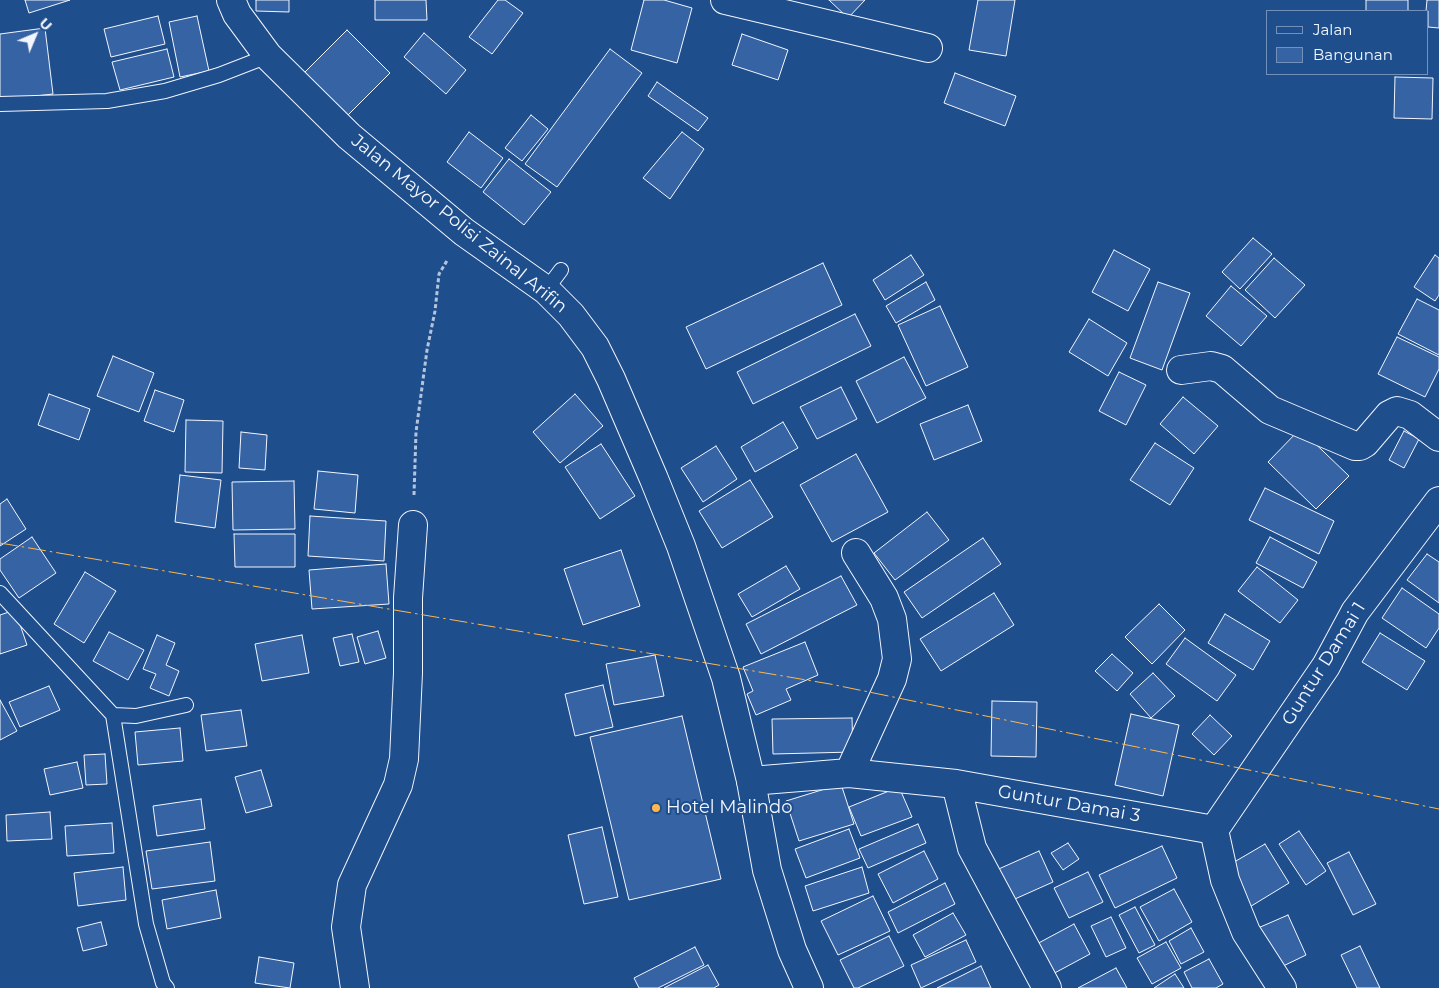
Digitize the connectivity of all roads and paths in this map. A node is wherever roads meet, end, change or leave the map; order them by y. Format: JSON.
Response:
{"nodes":[{"id":1,"x":231,"y":0,"type":"edge"},
{"id":2,"x":725,"y":0,"type":"edge"},
{"id":3,"x":928,"y":48,"type":"dead end"},
{"id":4,"x":268,"y":56,"type":"junction"},
{"id":5,"x":0,"y":104,"type":"edge"},
{"id":6,"x":464,"y":232,"type":"junction"},
{"id":7,"x":1181,"y":370,"type":"dead end"},
{"id":8,"x":1439,"y":437,"type":"edge"},
{"id":9,"x":1439,"y":501,"type":"edge"},
{"id":10,"x":413,"y":525,"type":"joint"},
{"id":11,"x":856,"y":553,"type":"dead end"},
{"id":12,"x":0,"y":593,"type":"edge"},
{"id":13,"x":186,"y":705,"type":"dead end"},
{"id":14,"x":113,"y":716,"type":"junction"},
{"id":15,"x":849,"y":773,"type":"junction"},
{"id":16,"x":751,"y":780,"type":"junction"},
{"id":17,"x":956,"y":784,"type":"junction"},
{"id":18,"x":1214,"y":830,"type":"junction"},
{"id":19,"x":167,"y":988,"type":"edge"},
{"id":20,"x":355,"y":988,"type":"edge"},
{"id":21,"x":809,"y":988,"type":"edge"},
{"id":22,"x":1047,"y":988,"type":"edge"},
{"id":23,"x":1282,"y":988,"type":"edge"}],
"edges":[{"from":1,"to":4,"type":"street","name":"Jalan Mayor Polisi Zainal Arifin"},
{"from":2,"to":3,"type":"street"},
{"from":4,"to":5,"type":"lane"},
{"from":4,"to":6,"type":"street","name":"Jalan Mayor Polisi Zainal Arifin"},
{"from":6,"to":10,"type":"path"},
{"from":6,"to":16,"type":"street","name":"Jalan Mayor Polisi Zainal Arifin"},
{"from":7,"to":8,"type":"street"},
{"from":9,"to":18,"type":"street","name":"Guntur Damai 1"},
{"from":10,"to":20,"type":"street"},
{"from":11,"to":15,"type":"street"},
{"from":12,"to":14,"type":"lane"},
{"from":13,"to":14,"type":"lane"},
{"from":14,"to":19,"type":"lane"},
{"from":15,"to":16,"type":"street","name":"Guntur Damai 3"},
{"from":15,"to":17,"type":"street","name":"Guntur Damai 3"},
{"from":16,"to":21,"type":"street","name":"Jalan Mayor Polisi Zainal Arifin"},
{"from":17,"to":18,"type":"street","name":"Guntur Damai 3"},
{"from":17,"to":22,"type":"street"},
{"from":18,"to":23,"type":"street"}]}
